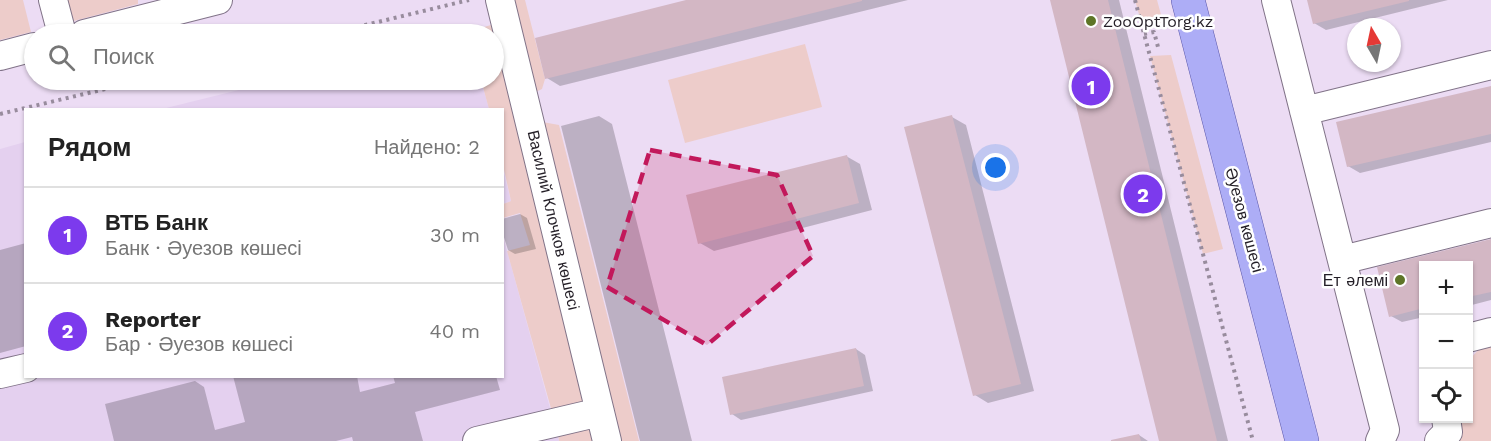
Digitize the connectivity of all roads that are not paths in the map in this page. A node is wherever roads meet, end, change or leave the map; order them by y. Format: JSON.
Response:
{"nodes":[{"id":1,"x":53,"y":0,"type":"edge"},
{"id":2,"x":500,"y":0,"type":"edge"},
{"id":3,"x":1188,"y":0,"type":"edge"},
{"id":4,"x":1276,"y":0,"type":"edge"},
{"id":5,"x":207,"y":1,"type":"edge"},
{"id":6,"x":59,"y":24,"type":"edge"},
{"id":7,"x":121,"y":24,"type":"edge"},
{"id":8,"x":24,"y":50,"type":"edge"},
{"id":9,"x":0,"y":56,"type":"edge"},
{"id":10,"x":1491,"y":65,"type":"edge"},
{"id":11,"x":1304,"y":111,"type":"junction"},
{"id":12,"x":1491,"y":223,"type":"edge"},
{"id":13,"x":1342,"y":260,"type":"junction"},
{"id":14,"x":1491,"y":332,"type":"edge"},
{"id":15,"x":1473,"y":337,"type":"edge"},
{"id":16,"x":24,"y":368,"type":"edge"},
{"id":17,"x":0,"y":374,"type":"edge"},
{"id":18,"x":600,"y":412,"type":"junction"},
{"id":19,"x":1447,"y":423,"type":"edge"},
{"id":20,"x":477,"y":441,"type":"edge"},
{"id":21,"x":607,"y":441,"type":"edge"},
{"id":22,"x":1302,"y":441,"type":"edge"},
{"id":23,"x":1380,"y":441,"type":"edge"},
{"id":24,"x":1439,"y":441,"type":"edge"}],
"edges":[{"from":1,"to":6,"type":"street"},
{"from":2,"to":18,"type":"street","name":"Василий Клочков көшесі"},
{"from":3,"to":22,"type":"main road","name":"Әуезов көшесі"},
{"from":4,"to":11,"type":"street"},
{"from":5,"to":7,"type":"street"},
{"from":8,"to":9,"type":"street"},
{"from":10,"to":11,"type":"street"},
{"from":11,"to":13,"type":"street"},
{"from":12,"to":13,"type":"street"},
{"from":13,"to":23,"type":"street"},
{"from":14,"to":15,"type":"street"},
{"from":16,"to":17,"type":"street"},
{"from":18,"to":20,"type":"street"},
{"from":18,"to":21,"type":"street","name":"Василий Клочков көшесі"},
{"from":19,"to":24,"type":"street"}]}
